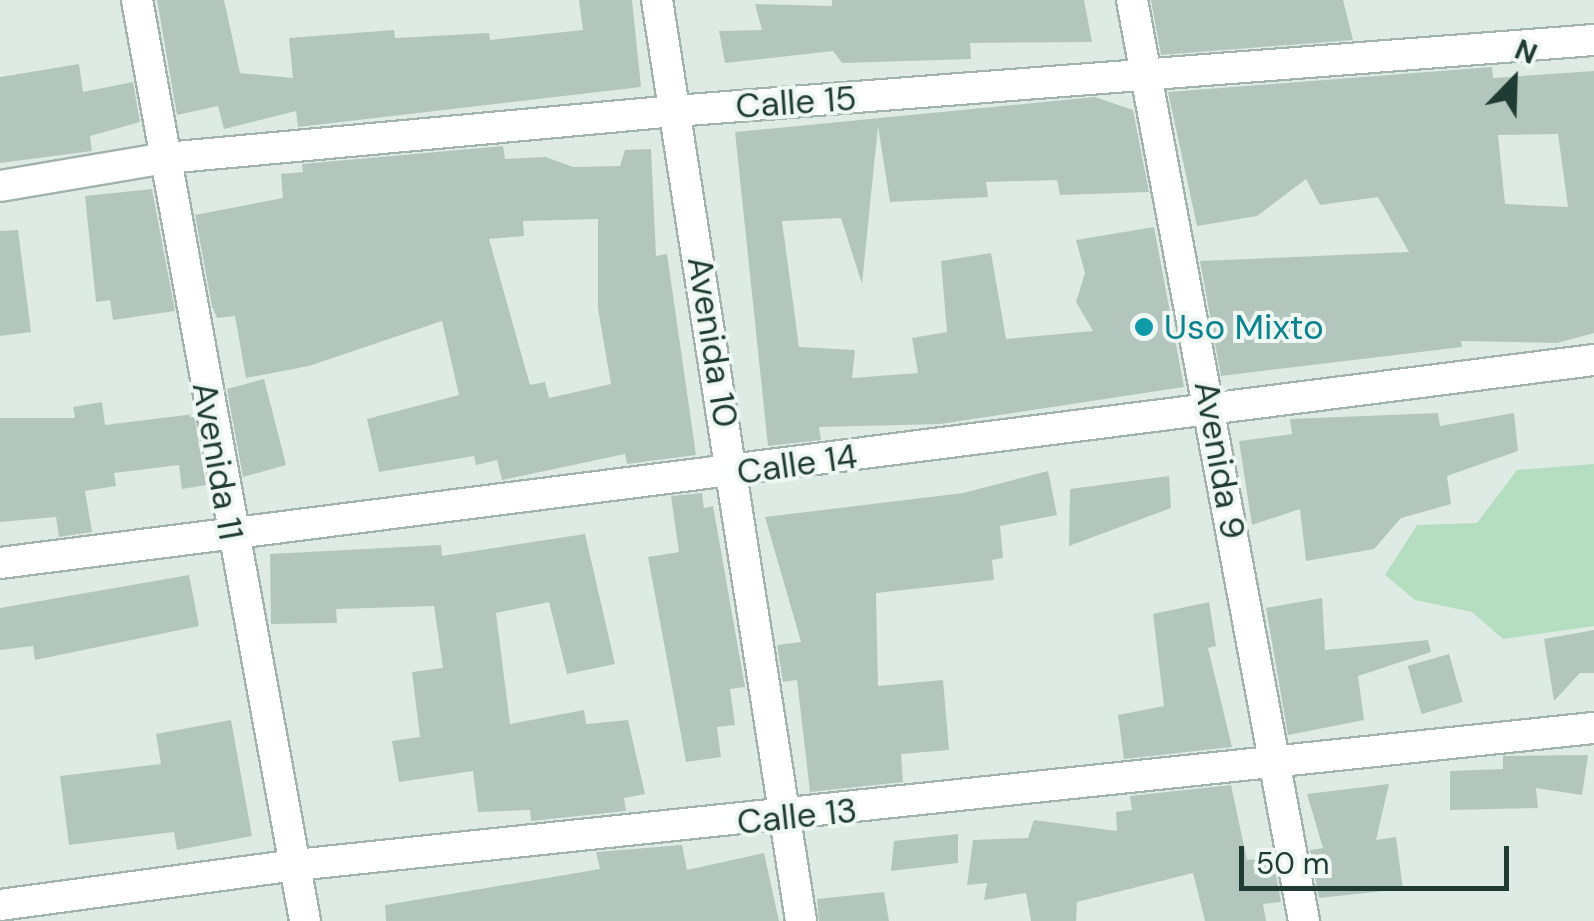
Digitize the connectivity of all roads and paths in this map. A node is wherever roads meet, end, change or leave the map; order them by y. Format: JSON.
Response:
{"nodes":[{"id":1,"x":137,"y":0,"type":"edge"},
{"id":2,"x":657,"y":0,"type":"edge"},
{"id":3,"x":1132,"y":0,"type":"edge"},
{"id":4,"x":1594,"y":40,"type":"edge"},
{"id":5,"x":1149,"y":75,"type":"junction"},
{"id":6,"x":675,"y":111,"type":"junction"},
{"id":7,"x":166,"y":158,"type":"junction"},
{"id":8,"x":0,"y":186,"type":"edge"},
{"id":9,"x":1594,"y":360,"type":"edge"},
{"id":10,"x":1210,"y":405,"type":"junction"},
{"id":11,"x":734,"y":473,"type":"junction"},
{"id":12,"x":232,"y":538,"type":"junction"},
{"id":13,"x":0,"y":563,"type":"edge"},
{"id":14,"x":1594,"y":728,"type":"edge"},
{"id":15,"x":1274,"y":760,"type":"junction"},
{"id":16,"x":790,"y":818,"type":"junction"},
{"id":17,"x":296,"y":865,"type":"junction"},
{"id":18,"x":0,"y":905,"type":"edge"},
{"id":19,"x":305,"y":921,"type":"edge"},
{"id":20,"x":801,"y":921,"type":"edge"},
{"id":21,"x":1304,"y":921,"type":"edge"}],
"edges":[{"from":1,"to":7,"type":"street","name":"Avenida 11"},
{"from":2,"to":6,"type":"street","name":"Avenida 10"},
{"from":3,"to":5,"type":"street","name":"Avenida 9"},
{"from":4,"to":5,"type":"street","name":"Calle 15"},
{"from":5,"to":6,"type":"street","name":"Calle 15"},
{"from":5,"to":10,"type":"street","name":"Avenida 9"},
{"from":6,"to":7,"type":"street","name":"Calle 15"},
{"from":6,"to":11,"type":"street","name":"Avenida 10"},
{"from":7,"to":8,"type":"street","name":"Calle 15"},
{"from":7,"to":12,"type":"street","name":"Avenida 11"},
{"from":9,"to":10,"type":"street","name":"Calle 14"},
{"from":10,"to":11,"type":"street","name":"Calle 14"},
{"from":10,"to":15,"type":"street","name":"Avenida 9"},
{"from":11,"to":12,"type":"street","name":"Calle 14"},
{"from":11,"to":16,"type":"street","name":"Avenida 10"},
{"from":12,"to":13,"type":"street","name":"Calle 14"},
{"from":12,"to":17,"type":"street","name":"Avenida 11"},
{"from":14,"to":15,"type":"street","name":"Calle 13"},
{"from":15,"to":16,"type":"street","name":"Calle 13"},
{"from":15,"to":21,"type":"street","name":"Avenida 9"},
{"from":16,"to":17,"type":"street","name":"Calle 13"},
{"from":16,"to":20,"type":"street","name":"Avenida 10"},
{"from":17,"to":18,"type":"street","name":"Calle 13"},
{"from":17,"to":19,"type":"street","name":"Avenida 11"}]}
